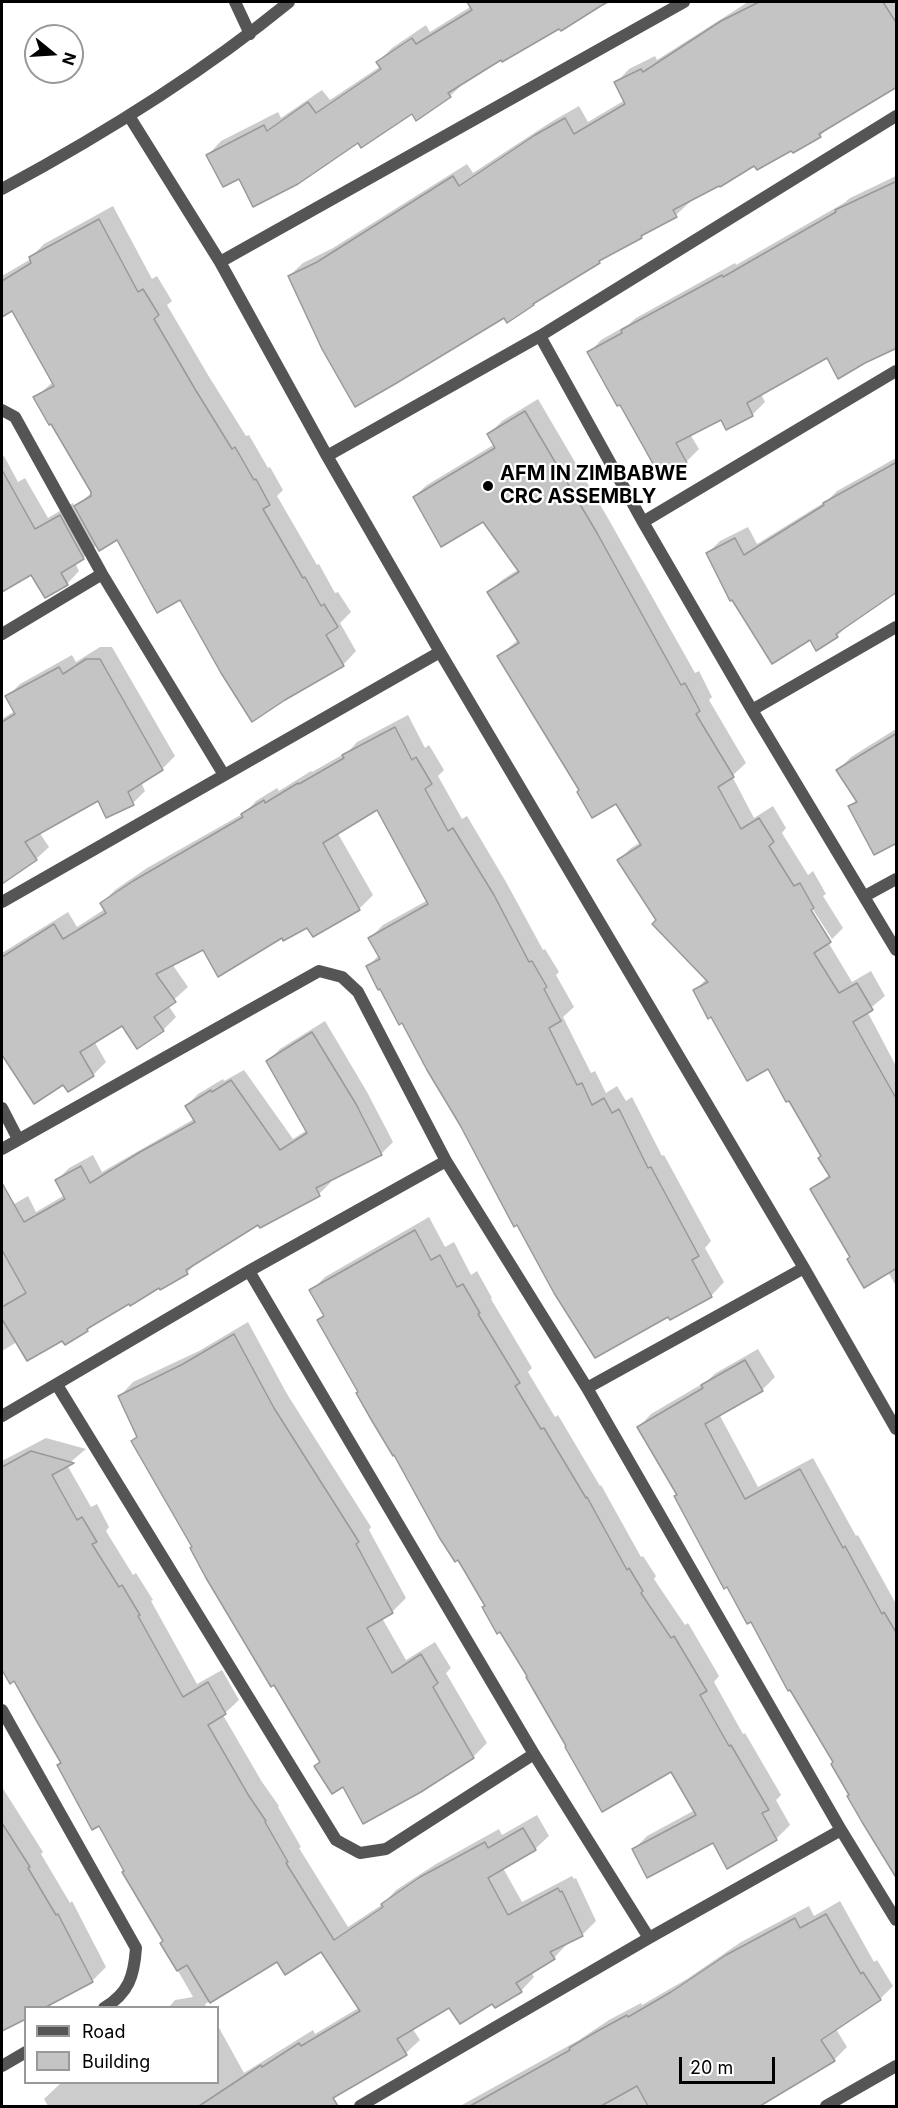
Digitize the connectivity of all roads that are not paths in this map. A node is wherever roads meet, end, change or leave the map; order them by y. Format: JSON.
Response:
{"nodes":[{"id":1,"x":235,"y":2,"type":"edge"},
{"id":2,"x":289,"y":2,"type":"edge"},
{"id":3,"x":684,"y":2,"type":"edge"},
{"id":4,"x":250,"y":34,"type":"junction"},
{"id":5,"x":129,"y":116,"type":"junction"},
{"id":6,"x":897,"y":116,"type":"edge"},
{"id":7,"x":2,"y":189,"type":"edge"},
{"id":8,"x":220,"y":262,"type":"junction"},
{"id":9,"x":540,"y":336,"type":"junction"},
{"id":10,"x":897,"y":371,"type":"edge"},
{"id":11,"x":2,"y":410,"type":"edge"},
{"id":12,"x":327,"y":456,"type":"junction"},
{"id":13,"x":643,"y":522,"type":"junction"},
{"id":14,"x":102,"y":574,"type":"junction"},
{"id":15,"x":897,"y":627,"type":"edge"},
{"id":16,"x":2,"y":634,"type":"edge"},
{"id":17,"x":440,"y":652,"type":"junction"},
{"id":18,"x":752,"y":710,"type":"junction"},
{"id":19,"x":224,"y":775,"type":"junction"},
{"id":20,"x":897,"y":879,"type":"edge"},
{"id":21,"x":865,"y":896,"type":"junction"},
{"id":22,"x":2,"y":902,"type":"edge"},
{"id":23,"x":897,"y":950,"type":"edge"},
{"id":24,"x":2,"y":1108,"type":"edge"},
{"id":25,"x":18,"y":1139,"type":"junction"},
{"id":26,"x":2,"y":1149,"type":"edge"},
{"id":27,"x":446,"y":1161,"type":"junction"},
{"id":28,"x":804,"y":1268,"type":"junction"},
{"id":29,"x":249,"y":1271,"type":"junction"},
{"id":30,"x":57,"y":1385,"type":"junction"},
{"id":31,"x":586,"y":1388,"type":"junction"},
{"id":32,"x":2,"y":1416,"type":"edge"},
{"id":33,"x":897,"y":1430,"type":"edge"},
{"id":34,"x":2,"y":1710,"type":"edge"},
{"id":35,"x":534,"y":1754,"type":"junction"},
{"id":36,"x":841,"y":1830,"type":"junction"},
{"id":37,"x":897,"y":1920,"type":"edge"},
{"id":38,"x":649,"y":1938,"type":"junction"},
{"id":39,"x":105,"y":2006,"type":"edge"},
{"id":40,"x":24,"y":2053,"type":"edge"},
{"id":41,"x":2,"y":2066,"type":"edge"},
{"id":42,"x":897,"y":2066,"type":"edge"},
{"id":43,"x":360,"y":2106,"type":"edge"},
{"id":44,"x":826,"y":2106,"type":"edge"}],
"edges":[{"from":1,"to":4,"type":"street"},
{"from":2,"to":4,"type":"street"},
{"from":3,"to":8,"type":"street"},
{"from":4,"to":5,"type":"street"},
{"from":5,"to":7,"type":"street"},
{"from":5,"to":8,"type":"street"},
{"from":6,"to":9,"type":"street"},
{"from":8,"to":12,"type":"street"},
{"from":9,"to":12,"type":"street"},
{"from":9,"to":13,"type":"street"},
{"from":10,"to":13,"type":"street"},
{"from":11,"to":14,"type":"street"},
{"from":12,"to":17,"type":"street"},
{"from":13,"to":18,"type":"street"},
{"from":14,"to":16,"type":"street"},
{"from":14,"to":19,"type":"street"},
{"from":15,"to":18,"type":"street"},
{"from":17,"to":19,"type":"street"},
{"from":17,"to":28,"type":"street"},
{"from":18,"to":21,"type":"street"},
{"from":19,"to":22,"type":"street"},
{"from":20,"to":21,"type":"street"},
{"from":21,"to":23,"type":"street"},
{"from":24,"to":25,"type":"street"},
{"from":25,"to":26,"type":"street"},
{"from":25,"to":27,"type":"street"},
{"from":27,"to":29,"type":"street"},
{"from":27,"to":31,"type":"street"},
{"from":28,"to":31,"type":"street"},
{"from":28,"to":33,"type":"street"},
{"from":29,"to":30,"type":"street"},
{"from":29,"to":35,"type":"street"},
{"from":30,"to":32,"type":"street"},
{"from":30,"to":35,"type":"street"},
{"from":31,"to":36,"type":"street"},
{"from":34,"to":39,"type":"street"},
{"from":35,"to":38,"type":"street"},
{"from":36,"to":37,"type":"street"},
{"from":36,"to":38,"type":"street"},
{"from":38,"to":43,"type":"street"},
{"from":40,"to":41,"type":"street"},
{"from":42,"to":44,"type":"street"}]}
